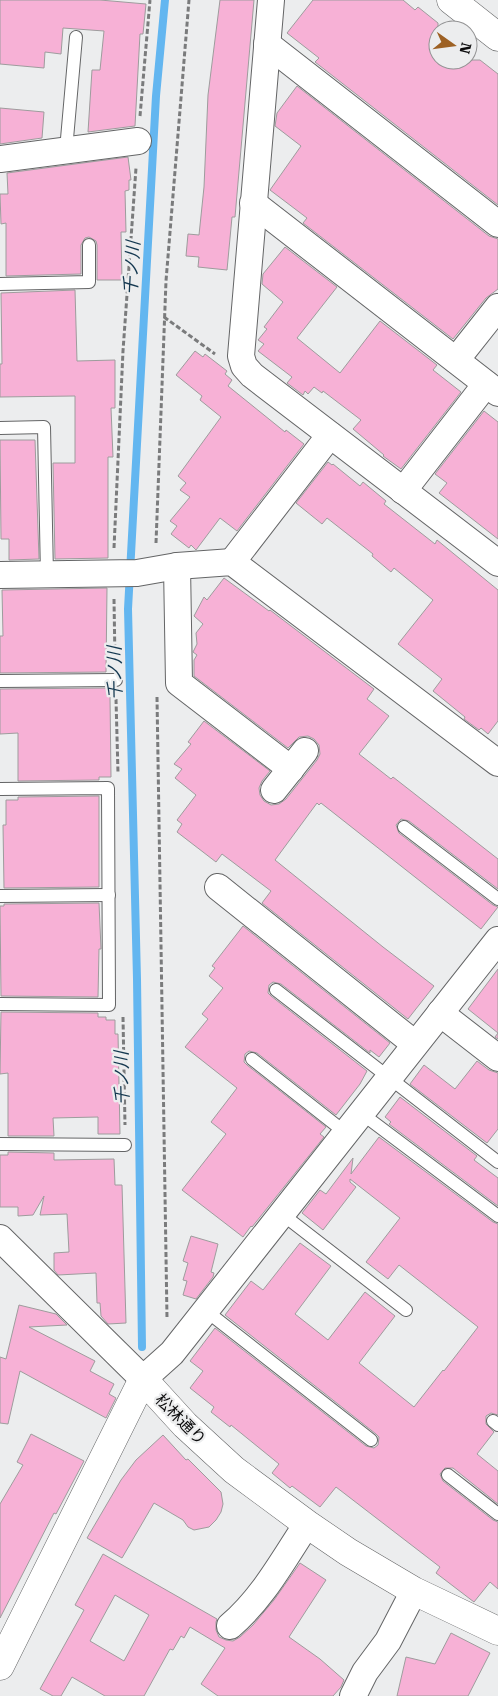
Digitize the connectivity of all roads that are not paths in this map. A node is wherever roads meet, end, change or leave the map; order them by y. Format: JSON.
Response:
{"nodes":[{"id":1,"x":271,"y":0,"type":"edge"},
{"id":2,"x":451,"y":0,"type":"edge"},
{"id":3,"x":76,"y":37,"type":"dead end"},
{"id":4,"x":498,"y":37,"type":"edge"},
{"id":5,"x":267,"y":44,"type":"junction"},
{"id":6,"x":138,"y":141,"type":"dead end"},
{"id":7,"x":66,"y":150,"type":"junction"},
{"id":8,"x":0,"y":160,"type":"edge"},
{"id":9,"x":253,"y":203,"type":"junction"},
{"id":10,"x":498,"y":224,"type":"edge"},
{"id":11,"x":89,"y":245,"type":"dead end"},
{"id":12,"x":0,"y":284,"type":"edge"},
{"id":13,"x":498,"y":307,"type":"edge"},
{"id":14,"x":456,"y":360,"type":"junction"},
{"id":15,"x":492,"y":388,"type":"edge"},
{"id":16,"x":0,"y":428,"type":"edge"},
{"id":17,"x":330,"y":436,"type":"junction"},
{"id":18,"x":404,"y":491,"type":"junction"},
{"id":19,"x":232,"y":562,"type":"junction"},
{"id":20,"x":498,"y":563,"type":"edge"},
{"id":21,"x":147,"y":571,"type":"junction"},
{"id":22,"x":47,"y":575,"type":"junction"},
{"id":23,"x":0,"y":576,"type":"edge"},
{"id":24,"x":116,"y":680,"type":"dead end"},
{"id":25,"x":0,"y":681,"type":"edge"},
{"id":26,"x":498,"y":763,"type":"edge"},
{"id":27,"x":0,"y":789,"type":"edge"},
{"id":28,"x":274,"y":790,"type":"dead end"},
{"id":29,"x":404,"y":827,"type":"dead end"},
{"id":30,"x":218,"y":887,"type":"dead end"},
{"id":31,"x":109,"y":895,"type":"junction"},
{"id":32,"x":0,"y":896,"type":"edge"},
{"id":33,"x":498,"y":899,"type":"edge"},
{"id":34,"x":498,"y":940,"type":"edge"},
{"id":35,"x":276,"y":990,"type":"dead end"},
{"id":36,"x":0,"y":1004,"type":"edge"},
{"id":37,"x":440,"y":1014,"type":"junction"},
{"id":38,"x":416,"y":1044,"type":"junction"},
{"id":39,"x":498,"y":1058,"type":"edge"},
{"id":40,"x":252,"y":1059,"type":"dead end"},
{"id":41,"x":389,"y":1078,"type":"junction"},
{"id":42,"x":354,"y":1123,"type":"junction"},
{"id":43,"x":0,"y":1144,"type":"edge"},
{"id":44,"x":126,"y":1145,"type":"dead end"},
{"id":45,"x":498,"y":1162,"type":"edge"},
{"id":46,"x":282,"y":1214,"type":"junction"},
{"id":47,"x":498,"y":1216,"type":"edge"},
{"id":48,"x":0,"y":1238,"type":"edge"},
{"id":49,"x":206,"y":1310,"type":"junction"},
{"id":50,"x":406,"y":1310,"type":"dead end"},
{"id":51,"x":143,"y":1379,"type":"junction"},
{"id":52,"x":371,"y":1440,"type":"dead end"},
{"id":53,"x":448,"y":1475,"type":"dead end"},
{"id":54,"x":498,"y":1514,"type":"edge"},
{"id":55,"x":307,"y":1524,"type":"junction"},
{"id":56,"x":414,"y":1591,"type":"junction"},
{"id":57,"x":230,"y":1626,"type":"dead end"},
{"id":58,"x":496,"y":1627,"type":"edge"},
{"id":59,"x":0,"y":1666,"type":"edge"},
{"id":60,"x":354,"y":1696,"type":"edge"}],
"edges":[{"from":1,"to":5,"type":"street"},
{"from":2,"to":4,"type":"street"},
{"from":3,"to":7,"type":"lane"},
{"from":5,"to":9,"type":"street"},
{"from":5,"to":10,"type":"street"},
{"from":6,"to":7,"type":"street"},
{"from":7,"to":8,"type":"street"},
{"from":9,"to":14,"type":"street"},
{"from":9,"to":17,"type":"street"},
{"from":11,"to":12,"type":"lane"},
{"from":13,"to":14,"type":"street"},
{"from":14,"to":15,"type":"street"},
{"from":15,"to":18,"type":"street"},
{"from":16,"to":22,"type":"lane"},
{"from":17,"to":18,"type":"street"},
{"from":17,"to":19,"type":"street"},
{"from":18,"to":20,"type":"street"},
{"from":19,"to":21,"type":"street"},
{"from":19,"to":26,"type":"street"},
{"from":21,"to":22,"type":"street"},
{"from":21,"to":28,"type":"street"},
{"from":22,"to":23,"type":"street"},
{"from":24,"to":25,"type":"lane"},
{"from":27,"to":31,"type":"lane"},
{"from":29,"to":33,"type":"lane"},
{"from":30,"to":38,"type":"street"},
{"from":31,"to":32,"type":"lane"},
{"from":31,"to":36,"type":"lane"},
{"from":34,"to":37,"type":"street"},
{"from":35,"to":41,"type":"lane"},
{"from":37,"to":38,"type":"street"},
{"from":37,"to":39,"type":"street"},
{"from":38,"to":41,"type":"street"},
{"from":40,"to":42,"type":"lane"},
{"from":41,"to":42,"type":"street"},
{"from":41,"to":45,"type":"lane"},
{"from":42,"to":46,"type":"street"},
{"from":42,"to":47,"type":"lane"},
{"from":43,"to":44,"type":"lane"},
{"from":46,"to":49,"type":"street"},
{"from":46,"to":50,"type":"lane"},
{"from":48,"to":51,"type":"street"},
{"from":49,"to":51,"type":"street"},
{"from":49,"to":52,"type":"lane"},
{"from":51,"to":55,"type":"street","name":"松林通り"},
{"from":51,"to":59,"type":"street","name":"松林通り"},
{"from":53,"to":54,"type":"lane"},
{"from":55,"to":56,"type":"street","name":"松林通り"},
{"from":55,"to":57,"type":"street"},
{"from":56,"to":58,"type":"street","name":"松林通り"},
{"from":56,"to":60,"type":"street"}]}
